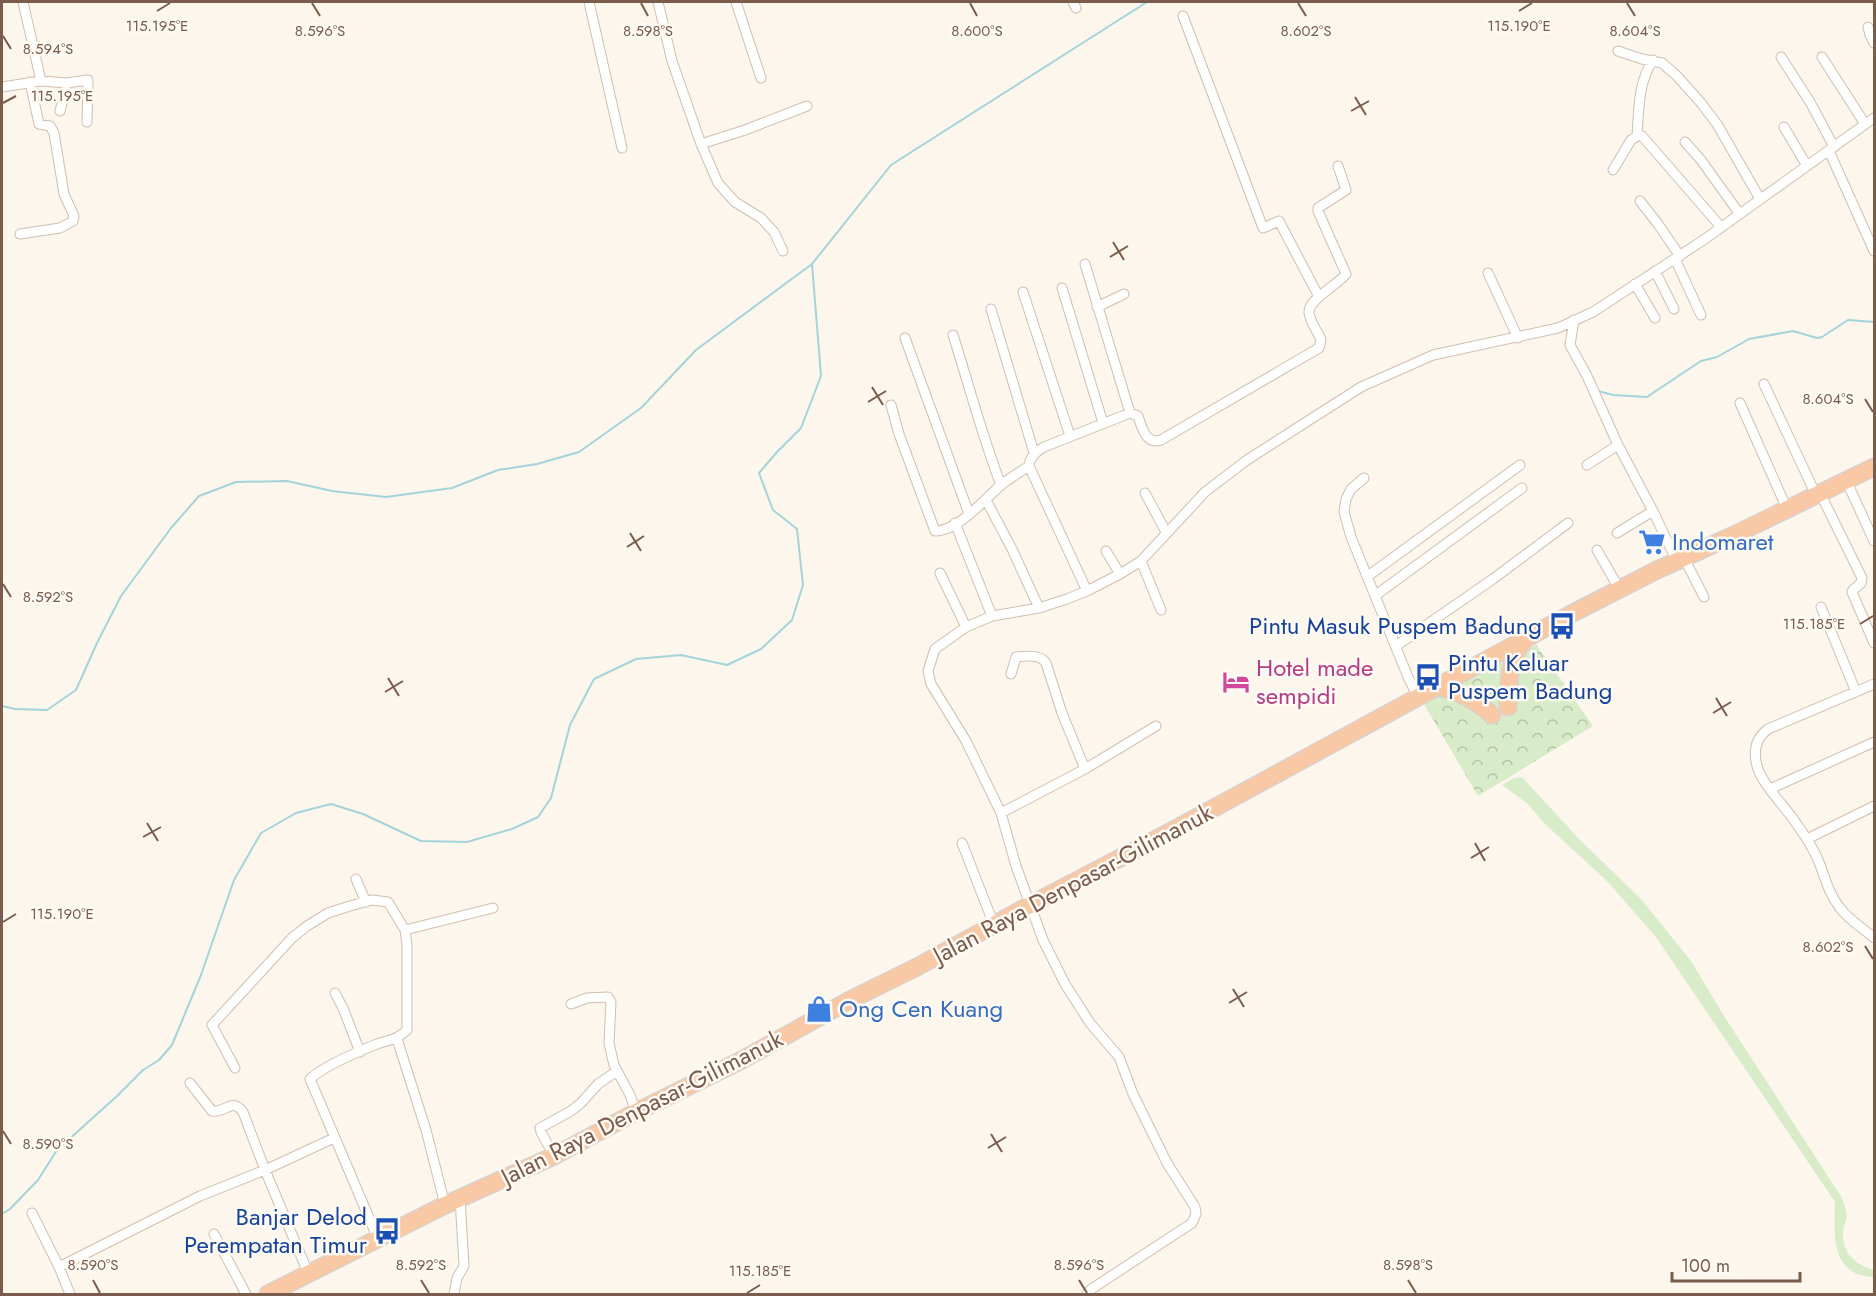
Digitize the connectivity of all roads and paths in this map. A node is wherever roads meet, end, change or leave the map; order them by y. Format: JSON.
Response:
{"nodes":[{"id":1,"x":23,"y":2,"type":"edge"},
{"id":2,"x":589,"y":2,"type":"edge"},
{"id":3,"x":658,"y":2,"type":"edge"},
{"id":4,"x":736,"y":2,"type":"edge"},
{"id":5,"x":1184,"y":16,"type":"dead end"},
{"id":6,"x":1868,"y":27,"type":"dead end"},
{"id":7,"x":1875,"y":43,"type":"edge"},
{"id":8,"x":1618,"y":51,"type":"dead end"},
{"id":9,"x":1781,"y":57,"type":"dead end"},
{"id":10,"x":1822,"y":57,"type":"dead end"},
{"id":11,"x":1653,"y":60,"type":"junction"},
{"id":12,"x":761,"y":78,"type":"dead end"},
{"id":13,"x":35,"y":82,"type":"junction"},
{"id":14,"x":67,"y":83,"type":"junction"},
{"id":15,"x":2,"y":87,"type":"edge"},
{"id":16,"x":807,"y":106,"type":"dead end"},
{"id":17,"x":60,"y":111,"type":"dead end"},
{"id":18,"x":1875,"y":118,"type":"edge"},
{"id":19,"x":87,"y":122,"type":"dead end"},
{"id":20,"x":1865,"y":124,"type":"junction"},
{"id":21,"x":1784,"y":127,"type":"dead end"},
{"id":22,"x":1637,"y":135,"type":"junction"},
{"id":23,"x":1685,"y":142,"type":"dead end"},
{"id":24,"x":701,"y":144,"type":"junction"},
{"id":25,"x":622,"y":148,"type":"dead end"},
{"id":26,"x":1832,"y":149,"type":"junction"},
{"id":27,"x":1338,"y":166,"type":"dead end"},
{"id":28,"x":1808,"y":166,"type":"junction"},
{"id":29,"x":1612,"y":170,"type":"dead end"},
{"id":30,"x":1760,"y":199,"type":"junction"},
{"id":31,"x":1640,"y":201,"type":"dead end"},
{"id":32,"x":1739,"y":213,"type":"junction"},
{"id":33,"x":1720,"y":227,"type":"junction"},
{"id":34,"x":20,"y":234,"type":"dead end"},
{"id":35,"x":783,"y":251,"type":"dead end"},
{"id":36,"x":1875,"y":251,"type":"edge"},
{"id":37,"x":1677,"y":257,"type":"junction"},
{"id":38,"x":1085,"y":264,"type":"dead end"},
{"id":39,"x":1655,"y":272,"type":"junction"},
{"id":40,"x":1488,"y":273,"type":"dead end"},
{"id":41,"x":1635,"y":284,"type":"junction"},
{"id":42,"x":1062,"y":288,"type":"dead end"},
{"id":43,"x":1023,"y":292,"type":"dead end"},
{"id":44,"x":1124,"y":294,"type":"dead end"},
{"id":45,"x":1319,"y":297,"type":"junction"},
{"id":46,"x":1097,"y":307,"type":"junction"},
{"id":47,"x":991,"y":309,"type":"dead end"},
{"id":48,"x":1674,"y":309,"type":"dead end"},
{"id":49,"x":1701,"y":315,"type":"dead end"},
{"id":50,"x":1655,"y":318,"type":"dead end"},
{"id":51,"x":1574,"y":320,"type":"junction"},
{"id":52,"x":953,"y":336,"type":"dead end"},
{"id":53,"x":905,"y":338,"type":"dead end"},
{"id":54,"x":1518,"y":338,"type":"junction"},
{"id":55,"x":1764,"y":384,"type":"dead end"},
{"id":56,"x":1740,"y":403,"type":"dead end"},
{"id":57,"x":891,"y":405,"type":"dead end"},
{"id":58,"x":1134,"y":414,"type":"junction"},
{"id":59,"x":1103,"y":423,"type":"junction"},
{"id":60,"x":1070,"y":436,"type":"junction"},
{"id":61,"x":1618,"y":445,"type":"junction"},
{"id":62,"x":1034,"y":453,"type":"junction"},
{"id":63,"x":1520,"y":465,"type":"dead end"},
{"id":64,"x":1587,"y":465,"type":"dead end"},
{"id":65,"x":1029,"y":466,"type":"junction"},
{"id":66,"x":1873,"y":471,"type":"edge"},
{"id":67,"x":1364,"y":478,"type":"dead end"},
{"id":68,"x":1846,"y":480,"type":"junction"},
{"id":69,"x":1001,"y":485,"type":"junction"},
{"id":70,"x":1522,"y":488,"type":"dead end"},
{"id":71,"x":1145,"y":493,"type":"dead end"},
{"id":72,"x":1818,"y":494,"type":"junction"},
{"id":73,"x":986,"y":500,"type":"junction"},
{"id":74,"x":1787,"y":509,"type":"junction"},
{"id":75,"x":1653,"y":511,"type":"junction"},
{"id":76,"x":969,"y":514,"type":"junction"},
{"id":77,"x":955,"y":523,"type":"junction"},
{"id":78,"x":1568,"y":523,"type":"dead end"},
{"id":79,"x":1166,"y":532,"type":"junction"},
{"id":80,"x":1617,"y":533,"type":"dead end"},
{"id":81,"x":1875,"y":542,"type":"edge"},
{"id":82,"x":1597,"y":550,"type":"dead end"},
{"id":83,"x":1106,"y":551,"type":"dead end"},
{"id":84,"x":1681,"y":560,"type":"junction"},
{"id":85,"x":1141,"y":561,"type":"junction"},
{"id":86,"x":940,"y":573,"type":"dead end"},
{"id":87,"x":1120,"y":574,"type":"junction"},
{"id":88,"x":1368,"y":576,"type":"junction"},
{"id":89,"x":1620,"y":590,"type":"junction"},
{"id":90,"x":1087,"y":591,"type":"junction"},
{"id":91,"x":1376,"y":595,"type":"junction"},
{"id":92,"x":1704,"y":597,"type":"dead end"},
{"id":93,"x":1821,"y":607,"type":"dead end"},
{"id":94,"x":1039,"y":608,"type":"junction"},
{"id":95,"x":1161,"y":610,"type":"dead end"},
{"id":96,"x":992,"y":616,"type":"junction"},
{"id":97,"x":966,"y":627,"type":"junction"},
{"id":98,"x":1527,"y":638,"type":"junction"},
{"id":99,"x":1875,"y":643,"type":"edge"},
{"id":100,"x":1396,"y":646,"type":"junction"},
{"id":101,"x":1011,"y":674,"type":"dead end"},
{"id":102,"x":1875,"y":684,"type":"edge"},
{"id":103,"x":1437,"y":687,"type":"junction"},
{"id":104,"x":1856,"y":692,"type":"junction"},
{"id":105,"x":1418,"y":698,"type":"junction"},
{"id":106,"x":1508,"y":707,"type":"dead end"},
{"id":107,"x":1492,"y":715,"type":"dead end"},
{"id":108,"x":1156,"y":726,"type":"dead end"},
{"id":109,"x":1875,"y":742,"type":"edge"},
{"id":110,"x":1085,"y":769,"type":"junction"},
{"id":111,"x":1770,"y":789,"type":"junction"},
{"id":112,"x":1875,"y":806,"type":"edge"},
{"id":113,"x":1001,"y":813,"type":"junction"},
{"id":114,"x":1807,"y":839,"type":"junction"},
{"id":115,"x":962,"y":843,"type":"dead end"},
{"id":116,"x":356,"y":879,"type":"dead end"},
{"id":117,"x":366,"y":902,"type":"junction"},
{"id":118,"x":1030,"y":905,"type":"junction"},
{"id":119,"x":493,"y":908,"type":"dead end"},
{"id":120,"x":994,"y":925,"type":"junction"},
{"id":121,"x":405,"y":930,"type":"junction"},
{"id":122,"x":1875,"y":938,"type":"edge"},
{"id":123,"x":335,"y":993,"type":"dead end"},
{"id":124,"x":571,"y":1004,"type":"dead end"},
{"id":125,"x":397,"y":1039,"type":"junction"},
{"id":126,"x":360,"y":1052,"type":"junction"},
{"id":127,"x":235,"y":1068,"type":"dead end"},
{"id":128,"x":617,"y":1071,"type":"junction"},
{"id":129,"x":190,"y":1083,"type":"dead end"},
{"id":130,"x":636,"y":1112,"type":"junction"},
{"id":131,"x":334,"y":1138,"type":"junction"},
{"id":132,"x":554,"y":1156,"type":"junction"},
{"id":133,"x":265,"y":1170,"type":"junction"},
{"id":134,"x":453,"y":1201,"type":"junction"},
{"id":135,"x":32,"y":1214,"type":"dead end"},
{"id":136,"x":214,"y":1234,"type":"dead end"},
{"id":137,"x":378,"y":1239,"type":"junction"},
{"id":138,"x":59,"y":1267,"type":"junction"},
{"id":139,"x":309,"y":1275,"type":"junction"},
{"id":140,"x":70,"y":1294,"type":"edge"},
{"id":141,"x":246,"y":1294,"type":"edge"},
{"id":142,"x":268,"y":1294,"type":"edge"},
{"id":143,"x":454,"y":1294,"type":"edge"},
{"id":144,"x":1087,"y":1294,"type":"edge"}],
"edges":[{"from":1,"to":13,"type":"street"},
{"from":2,"to":25,"type":"street"},
{"from":3,"to":24,"type":"street"},
{"from":4,"to":12,"type":"street"},
{"from":5,"to":45,"type":"street"},
{"from":6,"to":7,"type":"street"},
{"from":8,"to":11,"type":"street"},
{"from":9,"to":26,"type":"street"},
{"from":10,"to":20,"type":"street"},
{"from":11,"to":22,"type":"street"},
{"from":11,"to":30,"type":"street"},
{"from":13,"to":14,"type":"street"},
{"from":13,"to":15,"type":"street"},
{"from":13,"to":34,"type":"street"},
{"from":14,"to":17,"type":"street"},
{"from":14,"to":19,"type":"street"},
{"from":16,"to":24,"type":"street"},
{"from":18,"to":20,"type":"street"},
{"from":20,"to":26,"type":"street"},
{"from":21,"to":28,"type":"street"},
{"from":22,"to":29,"type":"street"},
{"from":22,"to":33,"type":"street"},
{"from":23,"to":32,"type":"street"},
{"from":24,"to":35,"type":"street"},
{"from":26,"to":28,"type":"street"},
{"from":26,"to":36,"type":"street"},
{"from":27,"to":45,"type":"street"},
{"from":28,"to":30,"type":"street"},
{"from":30,"to":32,"type":"street"},
{"from":31,"to":37,"type":"street"},
{"from":32,"to":33,"type":"street"},
{"from":33,"to":37,"type":"street"},
{"from":37,"to":39,"type":"street"},
{"from":37,"to":49,"type":"street"},
{"from":38,"to":46,"type":"street"},
{"from":39,"to":41,"type":"street"},
{"from":39,"to":48,"type":"street"},
{"from":40,"to":54,"type":"street"},
{"from":41,"to":50,"type":"street"},
{"from":41,"to":51,"type":"street"},
{"from":42,"to":59,"type":"street"},
{"from":43,"to":60,"type":"street"},
{"from":44,"to":46,"type":"street"},
{"from":45,"to":58,"type":"street"},
{"from":46,"to":58,"type":"street"},
{"from":47,"to":62,"type":"street"},
{"from":51,"to":54,"type":"street"},
{"from":51,"to":61,"type":"street"},
{"from":52,"to":69,"type":"street"},
{"from":53,"to":76,"type":"street"},
{"from":54,"to":79,"type":"street"},
{"from":55,"to":72,"type":"street"},
{"from":56,"to":74,"type":"street"},
{"from":57,"to":77,"type":"street"},
{"from":58,"to":59,"type":"street"},
{"from":59,"to":60,"type":"street"},
{"from":60,"to":62,"type":"street"},
{"from":61,"to":64,"type":"street"},
{"from":61,"to":75,"type":"street"},
{"from":62,"to":65,"type":"street"},
{"from":63,"to":88,"type":"street"},
{"from":65,"to":69,"type":"street"},
{"from":65,"to":90,"type":"street"},
{"from":66,"to":68,"type":"highway","name":"Jalan Raya Denpasar-Gilimanuk"},
{"from":67,"to":88,"type":"street"},
{"from":68,"to":72,"type":"highway","name":"Jalan Raya Denpasar-Gilimanuk"},
{"from":68,"to":81,"type":"street"},
{"from":69,"to":73,"type":"street"},
{"from":70,"to":91,"type":"street"},
{"from":71,"to":79,"type":"street"},
{"from":72,"to":74,"type":"highway","name":"Jalan Raya Denpasar-Gilimanuk"},
{"from":72,"to":99,"type":"street"},
{"from":73,"to":76,"type":"street"},
{"from":73,"to":94,"type":"street"},
{"from":74,"to":84,"type":"highway","name":"Jalan Raya Denpasar-Gilimanuk"},
{"from":75,"to":80,"type":"street"},
{"from":75,"to":84,"type":"street"},
{"from":76,"to":77,"type":"street"},
{"from":77,"to":96,"type":"street"},
{"from":78,"to":100,"type":"street"},
{"from":79,"to":85,"type":"street"},
{"from":82,"to":89,"type":"street"},
{"from":83,"to":87,"type":"street"},
{"from":84,"to":89,"type":"highway","name":"Jalan Raya Denpasar-Gilimanuk"},
{"from":84,"to":92,"type":"street"},
{"from":85,"to":87,"type":"street"},
{"from":85,"to":95,"type":"street"},
{"from":86,"to":97,"type":"street"},
{"from":87,"to":90,"type":"street"},
{"from":88,"to":91,"type":"street"},
{"from":89,"to":98,"type":"highway","name":"Jalan Raya Denpasar-Gilimanuk"},
{"from":90,"to":94,"type":"street"},
{"from":91,"to":100,"type":"street"},
{"from":93,"to":104,"type":"street"},
{"from":94,"to":96,"type":"street"},
{"from":96,"to":97,"type":"street"},
{"from":97,"to":113,"type":"street"},
{"from":98,"to":103,"type":"highway","name":"Jalan Raya Denpasar-Gilimanuk"},
{"from":98,"to":106,"type":"highway"},
{"from":100,"to":105,"type":"street"},
{"from":101,"to":110,"type":"street"},
{"from":102,"to":104,"type":"street"},
{"from":103,"to":105,"type":"highway","name":"Jalan Raya Denpasar-Gilimanuk"},
{"from":103,"to":107,"type":"highway"},
{"from":104,"to":111,"type":"street"},
{"from":105,"to":118,"type":"highway","name":"Jalan Raya Denpasar-Gilimanuk"},
{"from":108,"to":110,"type":"street"},
{"from":109,"to":111,"type":"street"},
{"from":110,"to":113,"type":"street"},
{"from":111,"to":114,"type":"street"},
{"from":112,"to":114,"type":"street"},
{"from":113,"to":118,"type":"street"},
{"from":114,"to":122,"type":"street"},
{"from":115,"to":120,"type":"street"},
{"from":116,"to":117,"type":"street"},
{"from":117,"to":121,"type":"street"},
{"from":117,"to":127,"type":"street"},
{"from":118,"to":120,"type":"highway","name":"Jalan Raya Denpasar-Gilimanuk"},
{"from":118,"to":144,"type":"street"},
{"from":119,"to":121,"type":"street"},
{"from":120,"to":130,"type":"highway","name":"Jalan Raya Denpasar-Gilimanuk"},
{"from":121,"to":125,"type":"street"},
{"from":123,"to":126,"type":"street"},
{"from":124,"to":128,"type":"street"},
{"from":125,"to":126,"type":"street"},
{"from":125,"to":134,"type":"street"},
{"from":126,"to":131,"type":"street"},
{"from":128,"to":130,"type":"street"},
{"from":128,"to":132,"type":"street"},
{"from":129,"to":133,"type":"street"},
{"from":130,"to":132,"type":"highway","name":"Jalan Raya Denpasar-Gilimanuk"},
{"from":131,"to":133,"type":"street"},
{"from":131,"to":137,"type":"street"},
{"from":132,"to":134,"type":"highway","name":"Jalan Raya Denpasar-Gilimanuk"},
{"from":133,"to":138,"type":"street"},
{"from":133,"to":139,"type":"street"},
{"from":134,"to":137,"type":"highway","name":"Jalan Raya Denpasar-Gilimanuk"},
{"from":134,"to":143,"type":"street"},
{"from":135,"to":138,"type":"street"},
{"from":136,"to":141,"type":"street"},
{"from":137,"to":139,"type":"highway","name":"Jalan Raya Denpasar-Gilimanuk"},
{"from":138,"to":140,"type":"street"},
{"from":139,"to":142,"type":"highway","name":"Jalan Raya Denpasar-Gilimanuk"}]}
